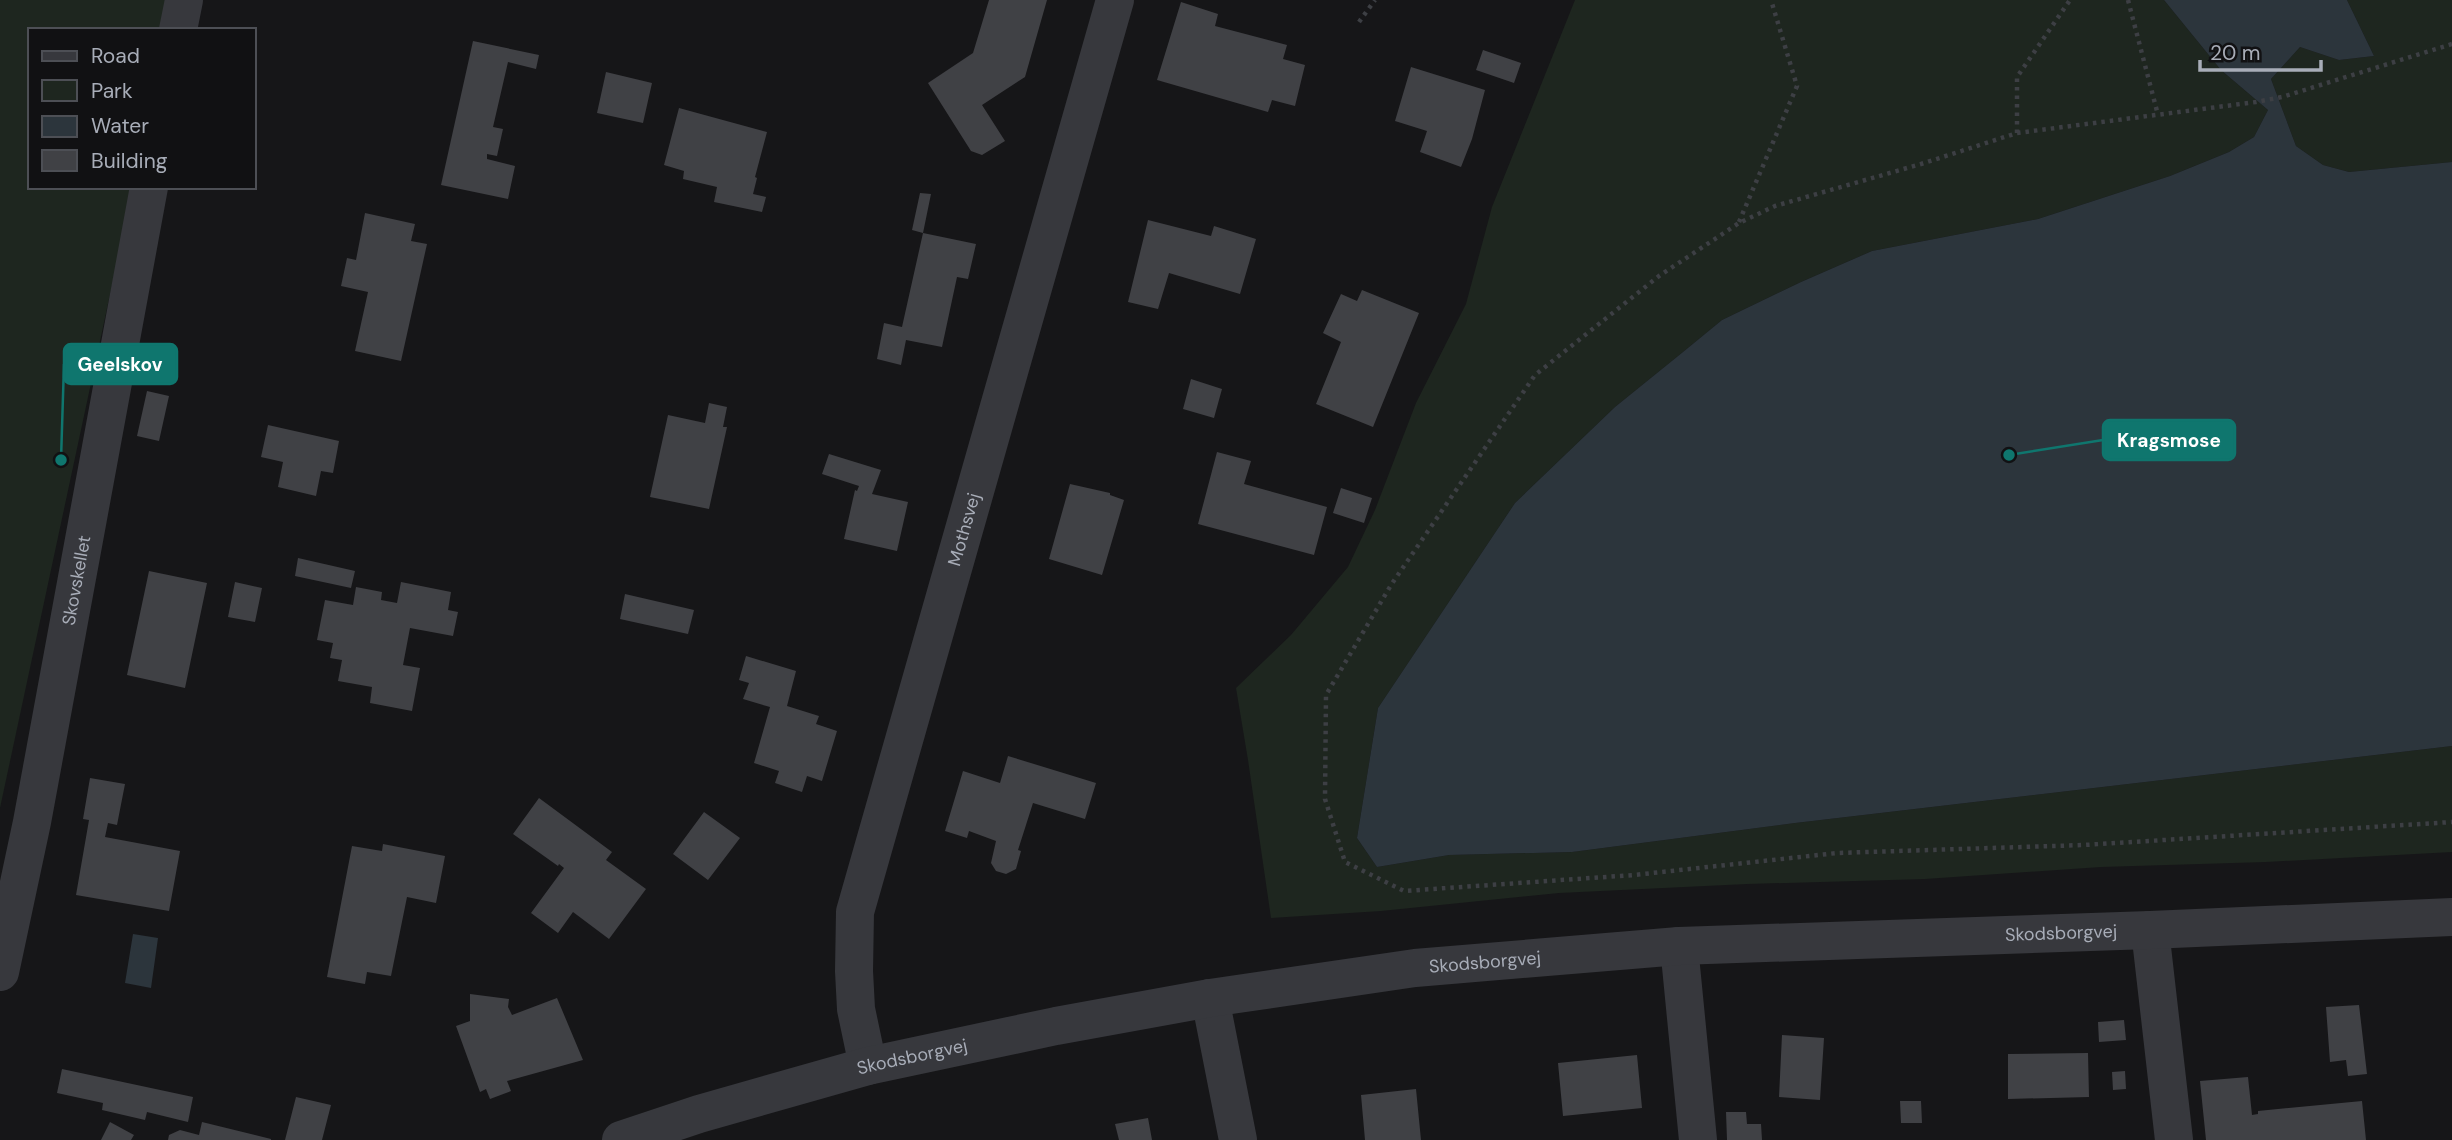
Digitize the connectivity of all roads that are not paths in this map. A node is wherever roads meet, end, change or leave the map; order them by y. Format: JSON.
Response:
{"nodes":[{"id":1,"x":184,"y":0,"type":"edge"},
{"id":2,"x":1115,"y":0,"type":"edge"},
{"id":3,"x":178,"y":28,"type":"edge"},
{"id":4,"x":149,"y":189,"type":"edge"},
{"id":5,"x":2452,"y":918,"type":"edge"},
{"id":6,"x":2150,"y":930,"type":"junction"},
{"id":7,"x":1679,"y":946,"type":"junction"},
{"id":8,"x":0,"y":972,"type":"edge"},
{"id":9,"x":1210,"y":998,"type":"junction"},
{"id":10,"x":867,"y":1066,"type":"junction"},
{"id":11,"x":621,"y":1140,"type":"edge"},
{"id":12,"x":1238,"y":1140,"type":"edge"},
{"id":13,"x":1698,"y":1140,"type":"edge"},
{"id":14,"x":2174,"y":1140,"type":"edge"}],
"edges":[{"from":1,"to":3,"type":"street"},
{"from":2,"to":10,"type":"street","name":"Mothsvej"},
{"from":4,"to":8,"type":"street","name":"Skovskellet"},
{"from":5,"to":6,"type":"street","name":"Skodsborgvej"},
{"from":6,"to":7,"type":"street","name":"Skodsborgvej"},
{"from":6,"to":14,"type":"street"},
{"from":7,"to":9,"type":"street","name":"Skodsborgvej"},
{"from":7,"to":13,"type":"street"},
{"from":9,"to":10,"type":"street","name":"Skodsborgvej"},
{"from":9,"to":12,"type":"street"},
{"from":10,"to":11,"type":"street","name":"Skodsborgvej"}]}
